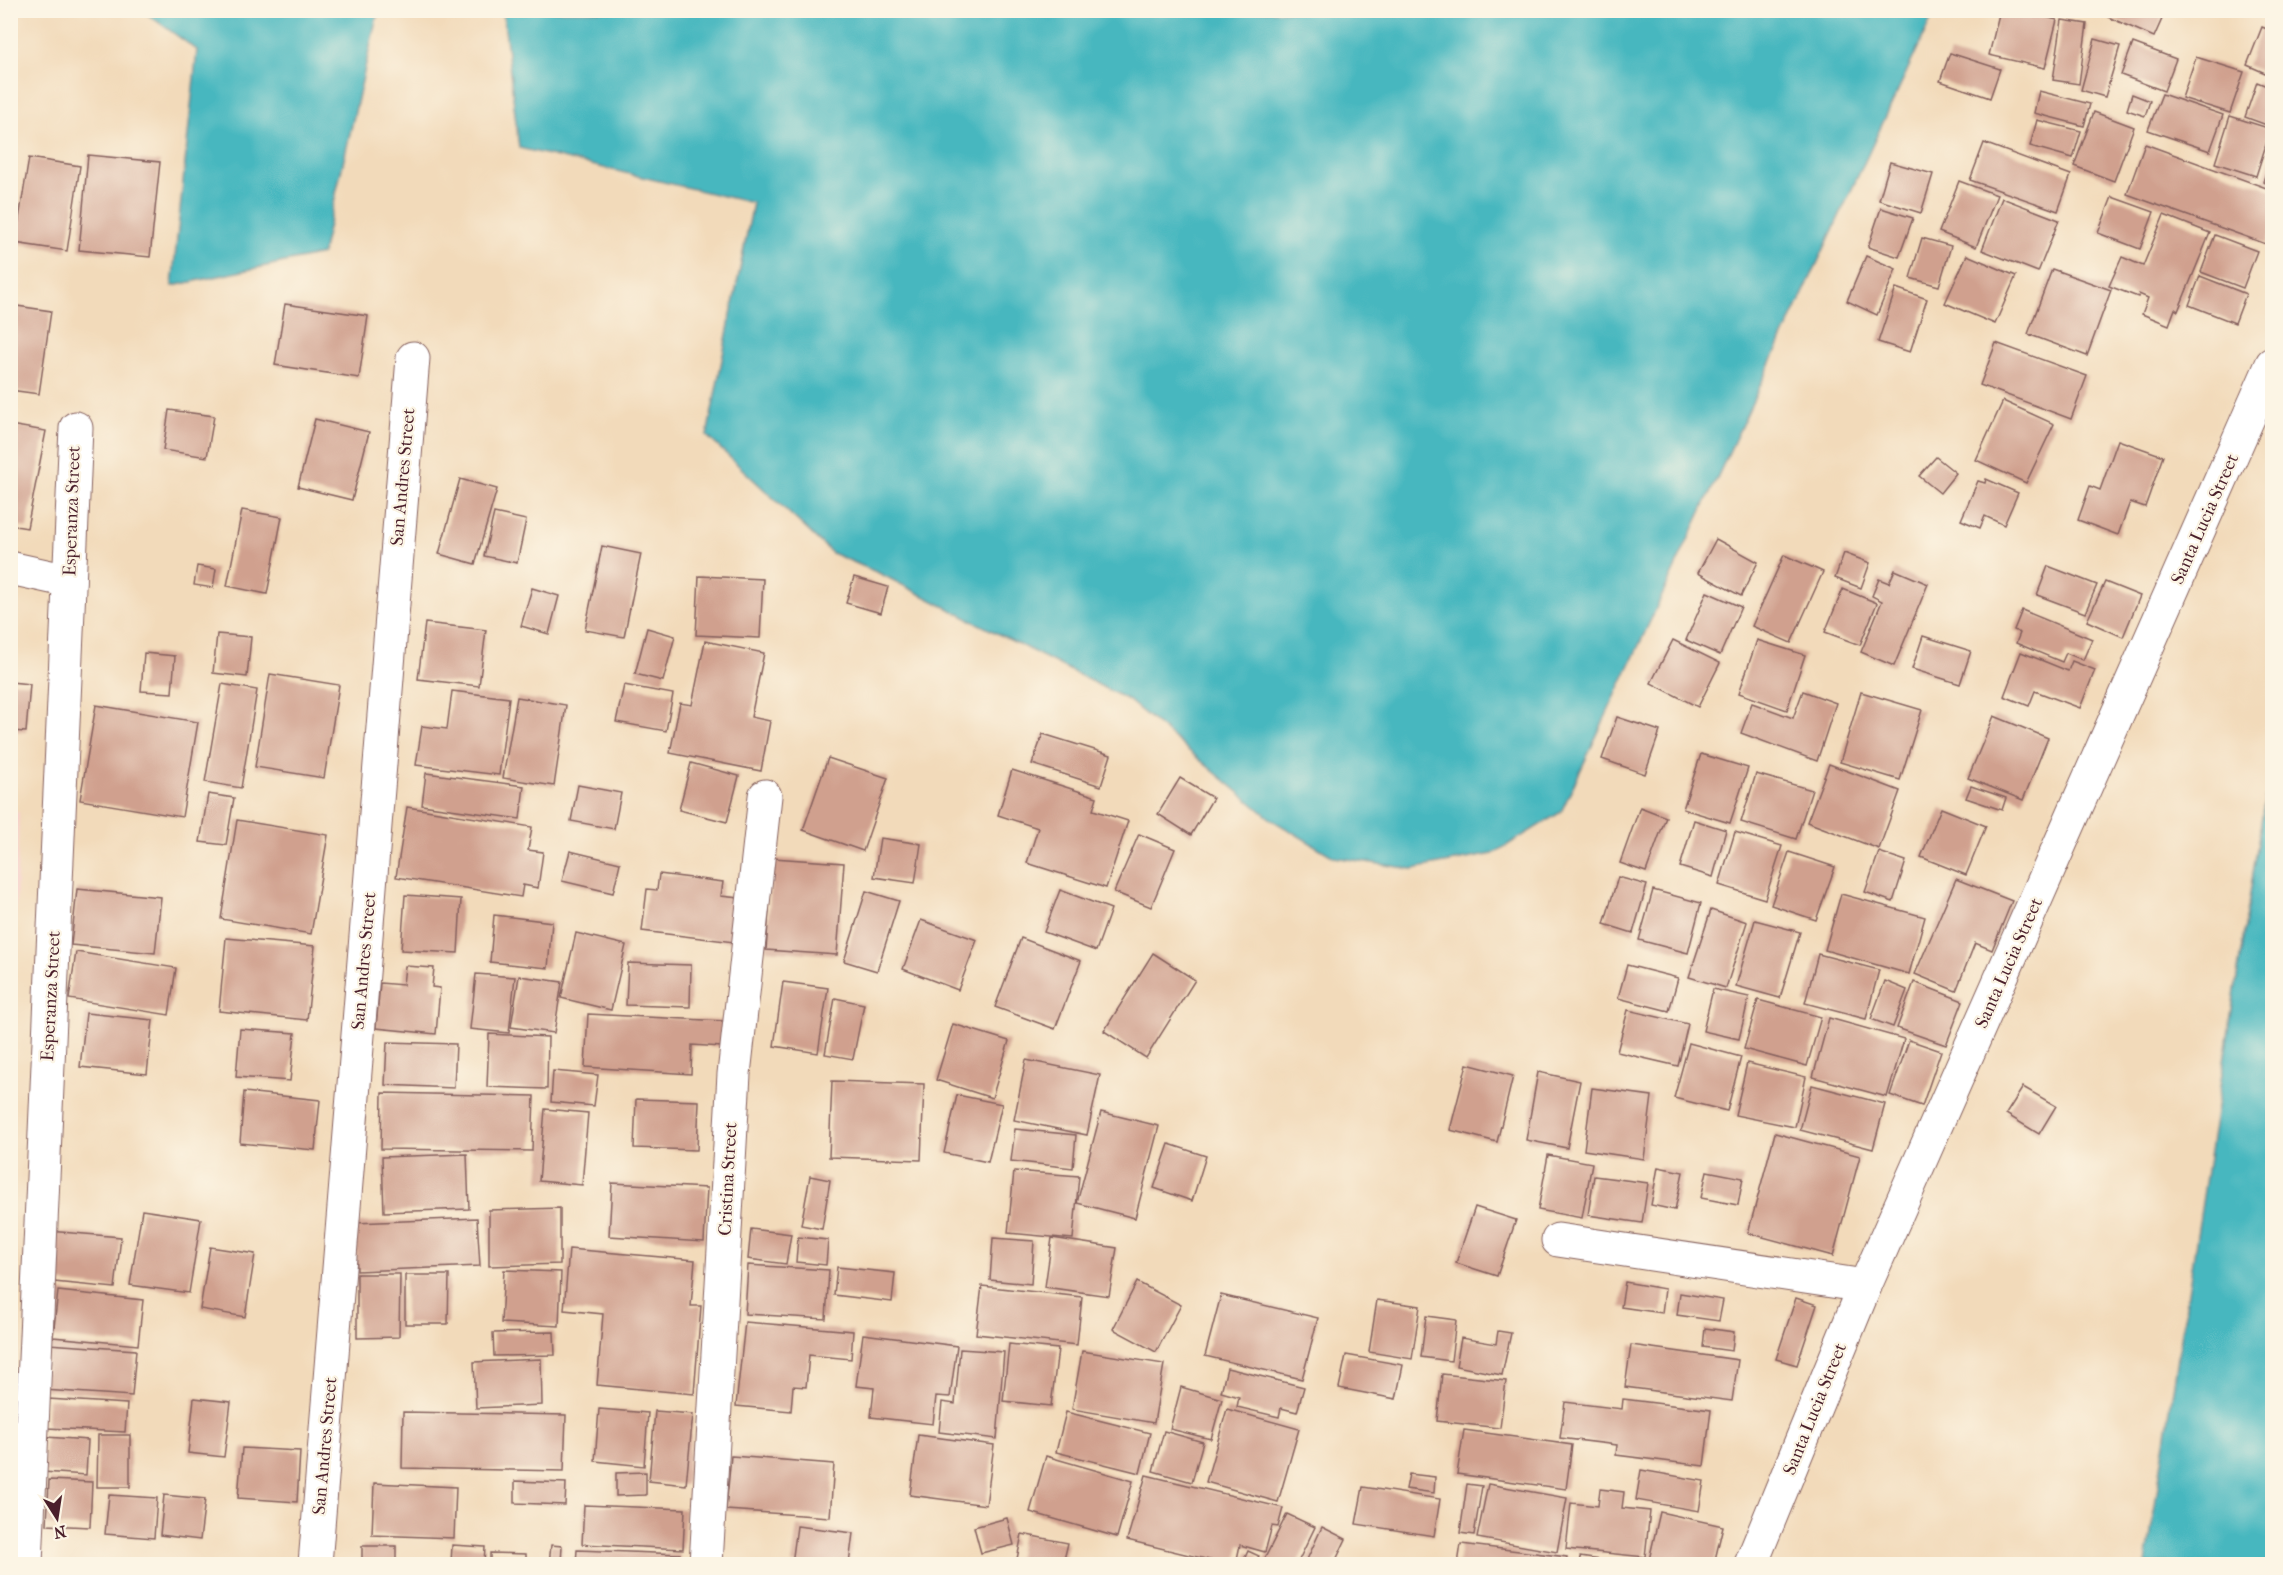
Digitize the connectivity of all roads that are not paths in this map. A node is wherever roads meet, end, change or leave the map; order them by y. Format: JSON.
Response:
{"nodes":[{"id":1,"x":413,"y":358,"type":"dead end"},
{"id":2,"x":2272,"y":364,"type":"edge"},
{"id":3,"x":76,"y":428,"type":"dead end"},
{"id":4,"x":10,"y":568,"type":"edge"},
{"id":5,"x":69,"y":580,"type":"junction"},
{"id":6,"x":765,"y":796,"type":"dead end"},
{"id":7,"x":1558,"y":1240,"type":"dead end"},
{"id":8,"x":1865,"y":1286,"type":"junction"},
{"id":9,"x":26,"y":1564,"type":"edge"},
{"id":10,"x":315,"y":1564,"type":"edge"},
{"id":11,"x":706,"y":1564,"type":"edge"},
{"id":12,"x":1750,"y":1564,"type":"edge"}],
"edges":[{"from":1,"to":10,"type":"street","name":"San Andres Street"},
{"from":2,"to":8,"type":"street","name":"Santa Lucia Street"},
{"from":3,"to":5,"type":"street","name":"Esperanza Street"},
{"from":4,"to":5,"type":"street"},
{"from":5,"to":9,"type":"street","name":"Esperanza Street"},
{"from":6,"to":11,"type":"street","name":"Cristina Street"},
{"from":7,"to":8,"type":"street"},
{"from":8,"to":12,"type":"street","name":"Santa Lucia Street"}]}
